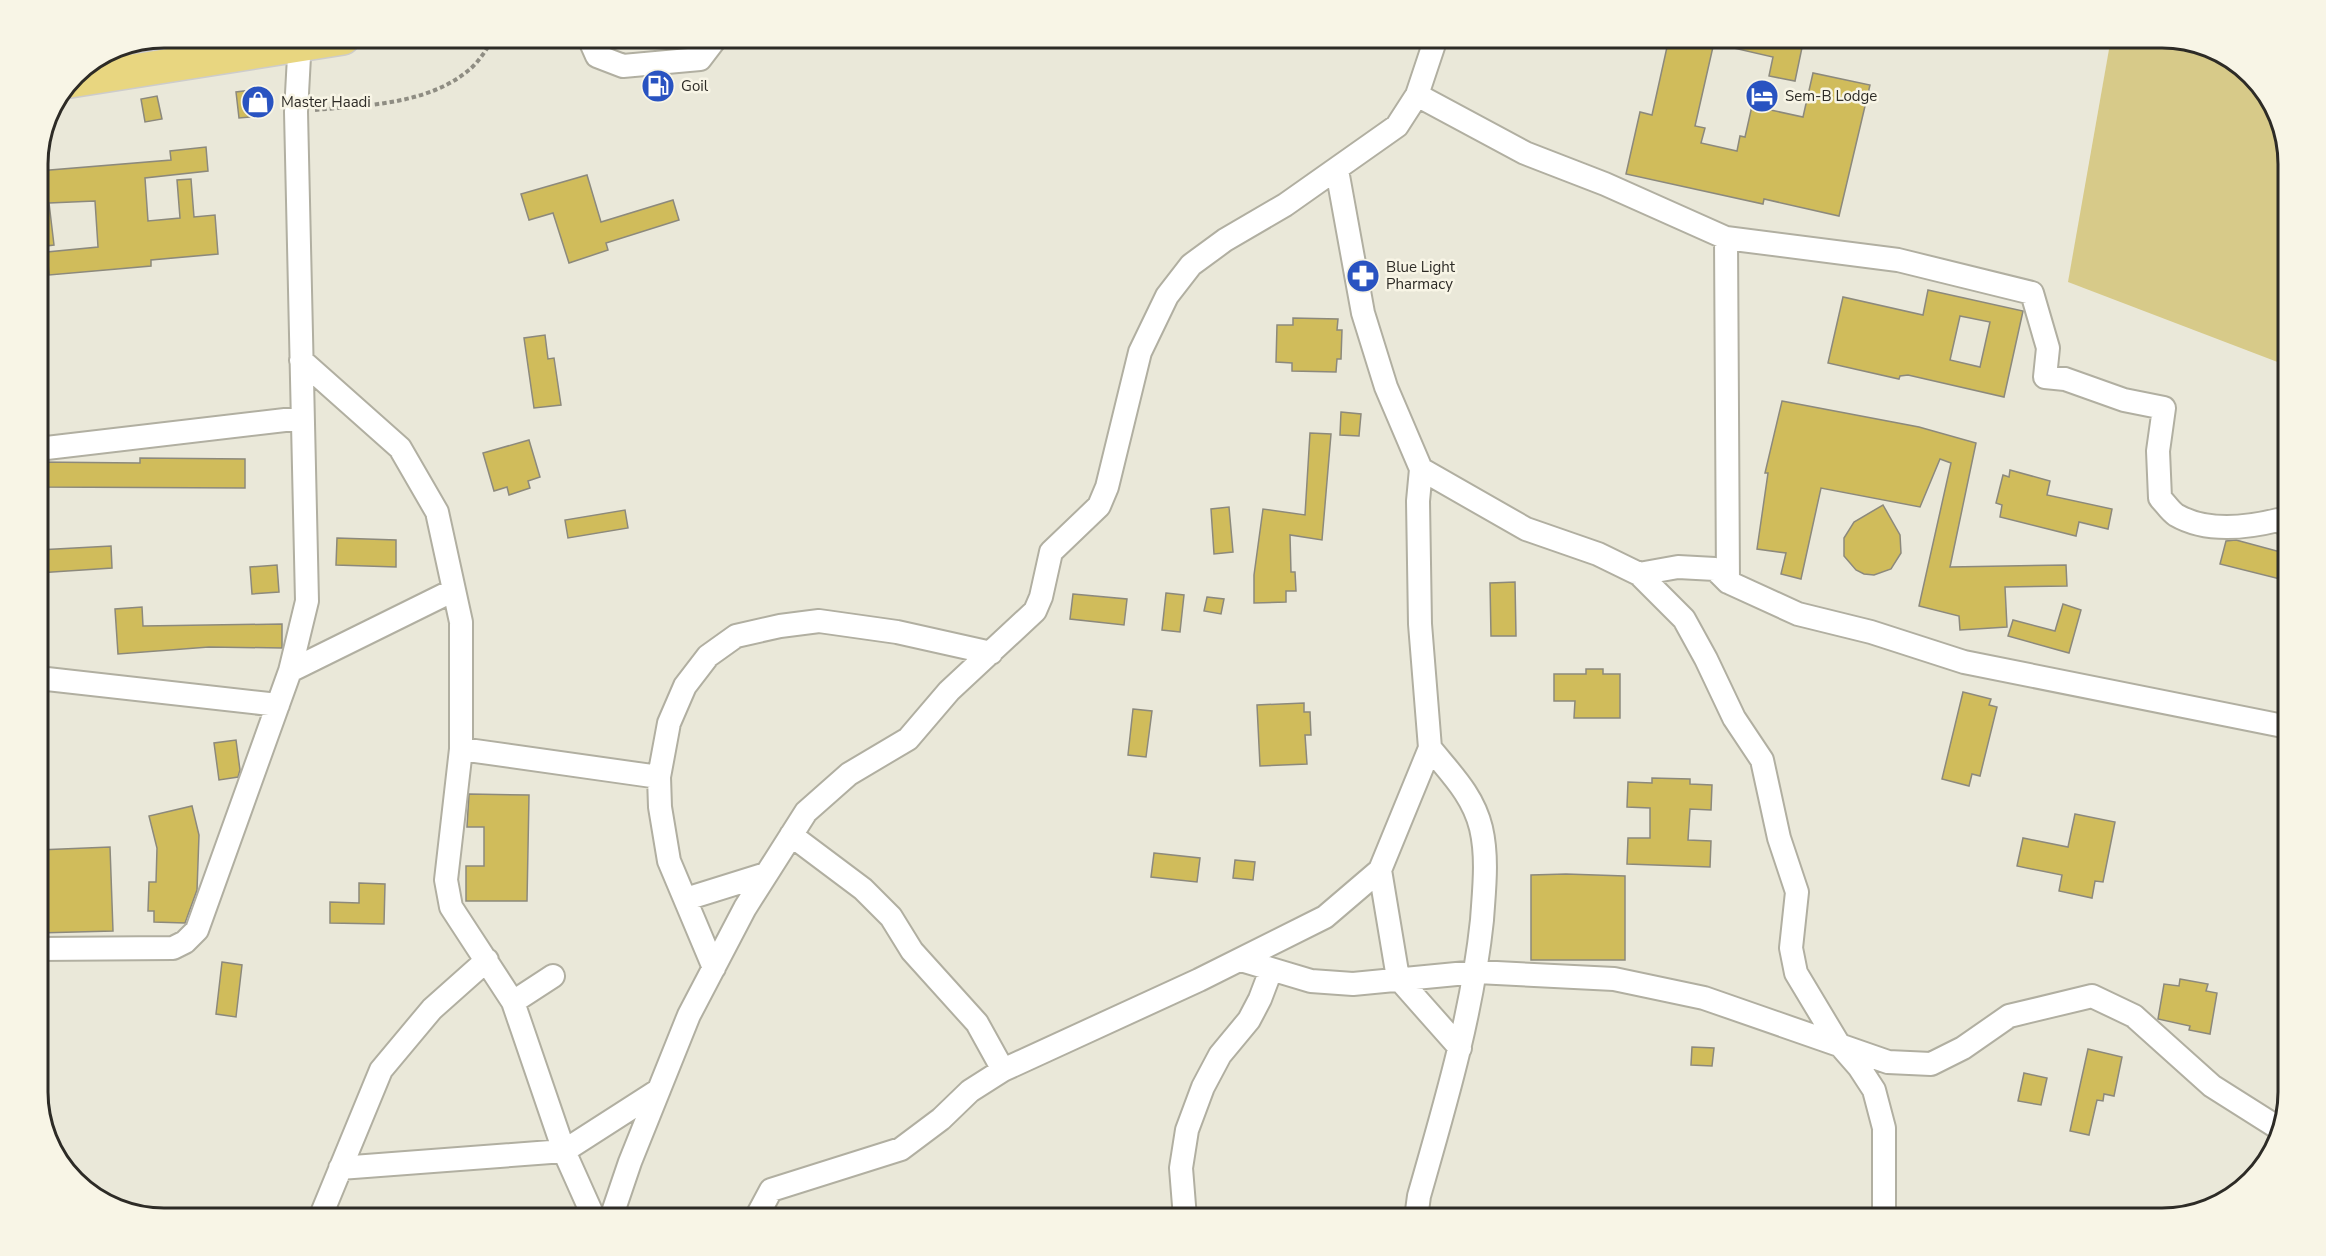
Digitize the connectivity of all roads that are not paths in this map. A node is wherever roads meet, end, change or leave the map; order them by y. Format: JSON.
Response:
{"nodes":[{"id":1,"x":260,"y":48,"type":"edge"},
{"id":2,"x":300,"y":48,"type":"edge"},
{"id":3,"x":593,"y":48,"type":"edge"},
{"id":4,"x":708,"y":48,"type":"edge"},
{"id":5,"x":1433,"y":48,"type":"edge"},
{"id":6,"x":87,"y":78,"type":"edge"},
{"id":7,"x":1417,"y":95,"type":"junction"},
{"id":8,"x":1337,"y":170,"type":"junction"},
{"id":9,"x":1726,"y":238,"type":"junction"},
{"id":10,"x":301,"y":360,"type":"junction"},
{"id":11,"x":302,"y":418,"type":"junction"},
{"id":12,"x":48,"y":447,"type":"edge"},
{"id":13,"x":1421,"y":469,"type":"junction"},
{"id":14,"x":2278,"y":520,"type":"edge"},
{"id":15,"x":1639,"y":574,"type":"junction"},
{"id":16,"x":1728,"y":582,"type":"junction"},
{"id":17,"x":454,"y":590,"type":"junction"},
{"id":18,"x":991,"y":653,"type":"junction"},
{"id":19,"x":290,"y":671,"type":"junction"},
{"id":20,"x":48,"y":679,"type":"edge"},
{"id":21,"x":278,"y":705,"type":"junction"},
{"id":22,"x":2278,"y":725,"type":"edge"},
{"id":23,"x":1430,"y":748,"type":"junction"},
{"id":24,"x":460,"y":749,"type":"junction"},
{"id":25,"x":659,"y":777,"type":"junction"},
{"id":26,"x":791,"y":836,"type":"junction"},
{"id":27,"x":1380,"y":870,"type":"junction"},
{"id":28,"x":766,"y":874,"type":"junction"},
{"id":29,"x":686,"y":899,"type":"junction"},
{"id":30,"x":48,"y":949,"type":"edge"},
{"id":31,"x":487,"y":960,"type":"junction"},
{"id":32,"x":1241,"y":960,"type":"junction"},
{"id":33,"x":714,"y":968,"type":"junction"},
{"id":34,"x":1271,"y":970,"type":"junction"},
{"id":35,"x":1476,"y":972,"type":"junction"},
{"id":36,"x":553,"y":976,"type":"dead end"},
{"id":37,"x":1398,"y":978,"type":"junction"},
{"id":38,"x":513,"y":1002,"type":"junction"},
{"id":39,"x":1838,"y":1043,"type":"junction"},
{"id":40,"x":1460,"y":1048,"type":"junction"},
{"id":41,"x":1003,"y":1070,"type":"junction"},
{"id":42,"x":659,"y":1090,"type":"junction"},
{"id":43,"x":2273,"y":1125,"type":"edge"},
{"id":44,"x":564,"y":1150,"type":"junction"},
{"id":45,"x":340,"y":1168,"type":"junction"},
{"id":46,"x":324,"y":1208,"type":"edge"},
{"id":47,"x":590,"y":1208,"type":"edge"},
{"id":48,"x":615,"y":1208,"type":"edge"},
{"id":49,"x":761,"y":1208,"type":"edge"},
{"id":50,"x":1184,"y":1208,"type":"edge"},
{"id":51,"x":1417,"y":1208,"type":"edge"},
{"id":52,"x":1884,"y":1208,"type":"edge"}],
"edges":[{"from":1,"to":6,"type":"highway"},
{"from":2,"to":10,"type":"street"},
{"from":3,"to":4,"type":"street"},
{"from":5,"to":7,"type":"street"},
{"from":7,"to":8,"type":"street"},
{"from":7,"to":9,"type":"street"},
{"from":8,"to":13,"type":"street"},
{"from":8,"to":18,"type":"street"},
{"from":9,"to":14,"type":"street"},
{"from":9,"to":16,"type":"street"},
{"from":10,"to":11,"type":"street"},
{"from":10,"to":17,"type":"street"},
{"from":11,"to":12,"type":"street"},
{"from":11,"to":19,"type":"street"},
{"from":13,"to":15,"type":"street"},
{"from":13,"to":23,"type":"street"},
{"from":15,"to":16,"type":"street"},
{"from":15,"to":39,"type":"street"},
{"from":16,"to":22,"type":"street"},
{"from":17,"to":19,"type":"street"},
{"from":17,"to":24,"type":"street"},
{"from":18,"to":25,"type":"street"},
{"from":18,"to":26,"type":"street"},
{"from":19,"to":21,"type":"street"},
{"from":20,"to":21,"type":"street"},
{"from":21,"to":30,"type":"street"},
{"from":23,"to":27,"type":"street"},
{"from":23,"to":35,"type":"street"},
{"from":24,"to":25,"type":"street"},
{"from":24,"to":31,"type":"street"},
{"from":25,"to":29,"type":"street"},
{"from":26,"to":28,"type":"street"},
{"from":26,"to":41,"type":"street"},
{"from":27,"to":32,"type":"street"},
{"from":27,"to":37,"type":"street"},
{"from":28,"to":29,"type":"street"},
{"from":28,"to":33,"type":"street"},
{"from":29,"to":33,"type":"street"},
{"from":31,"to":38,"type":"street"},
{"from":31,"to":45,"type":"street"},
{"from":32,"to":34,"type":"street"},
{"from":32,"to":41,"type":"street"},
{"from":33,"to":42,"type":"street"},
{"from":34,"to":37,"type":"street"},
{"from":34,"to":50,"type":"street"},
{"from":35,"to":37,"type":"street"},
{"from":35,"to":39,"type":"street"},
{"from":35,"to":40,"type":"street"},
{"from":36,"to":38,"type":"street"},
{"from":37,"to":40,"type":"street"},
{"from":38,"to":44,"type":"street"},
{"from":39,"to":43,"type":"street"},
{"from":39,"to":52,"type":"street"},
{"from":40,"to":51,"type":"street"},
{"from":41,"to":49,"type":"street"},
{"from":42,"to":44,"type":"street"},
{"from":42,"to":48,"type":"street"},
{"from":44,"to":45,"type":"street"},
{"from":44,"to":47,"type":"street"},
{"from":45,"to":46,"type":"street"}]}
